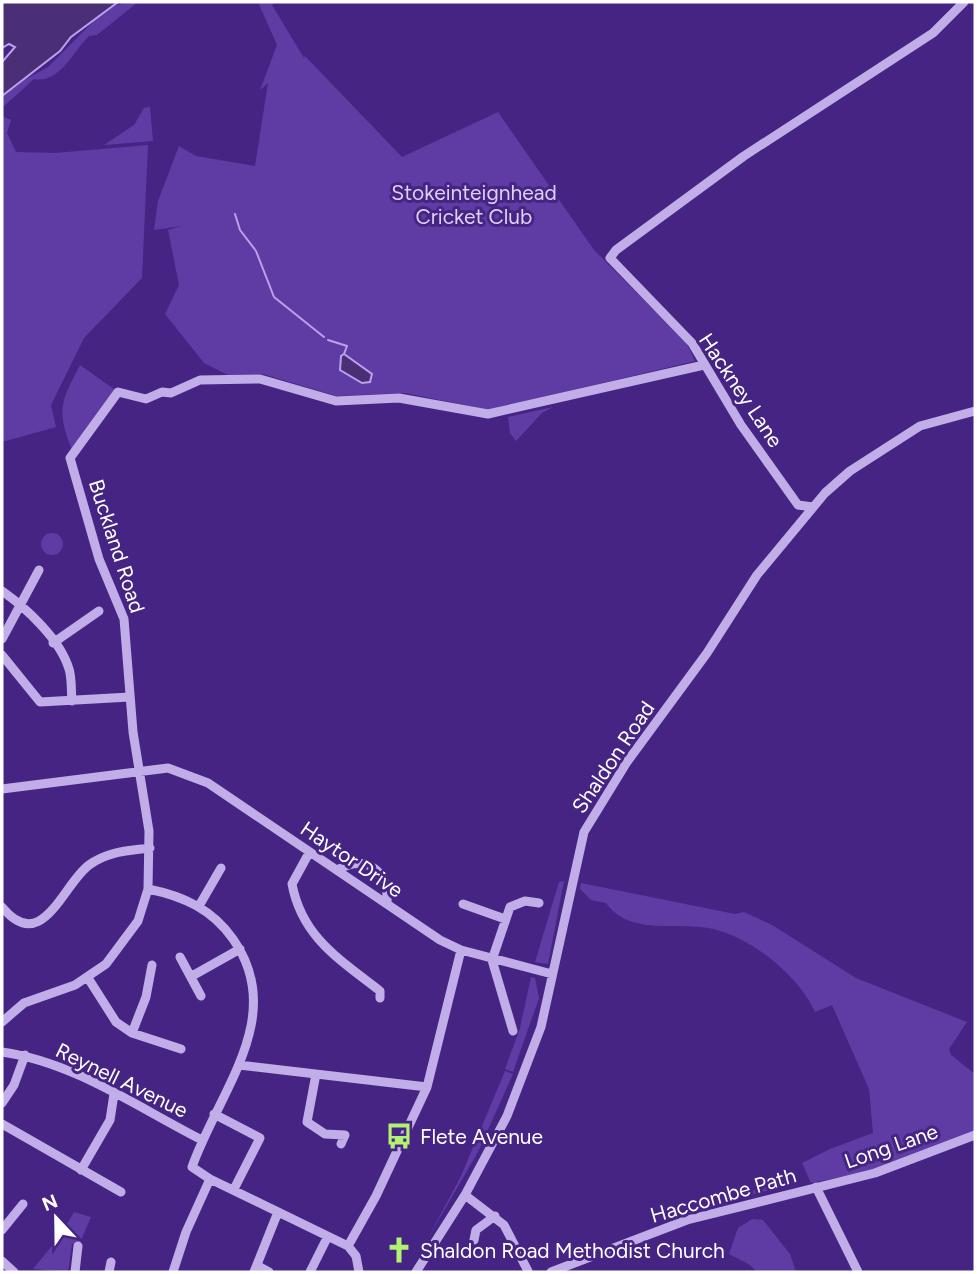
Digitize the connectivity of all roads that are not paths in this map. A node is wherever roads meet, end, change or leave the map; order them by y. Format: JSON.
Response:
{"nodes":[{"id":1,"x":964,"y":2,"type":"edge"},
{"id":2,"x":704,"y":365,"type":"junction"},
{"id":3,"x":975,"y":411,"type":"edge"},
{"id":4,"x":798,"y":505,"type":"junction"},
{"id":5,"x":813,"y":507,"type":"junction"},
{"id":6,"x":797,"y":526,"type":"junction"},
{"id":7,"x":39,"y":570,"type":"dead end"},
{"id":8,"x":2,"y":591,"type":"edge"},
{"id":9,"x":21,"y":604,"type":"junction"},
{"id":10,"x":99,"y":611,"type":"dead end"},
{"id":11,"x":2,"y":639,"type":"edge"},
{"id":12,"x":53,"y":643,"type":"junction"},
{"id":13,"x":2,"y":655,"type":"edge"},
{"id":14,"x":130,"y":697,"type":"junction"},
{"id":15,"x":72,"y":701,"type":"junction"},
{"id":16,"x":139,"y":770,"type":"junction"},
{"id":17,"x":2,"y":789,"type":"edge"},
{"id":18,"x":150,"y":848,"type":"junction"},
{"id":19,"x":309,"y":853,"type":"junction"},
{"id":20,"x":221,"y":868,"type":"dead end"},
{"id":21,"x":337,"y":870,"type":"junction"},
{"id":22,"x":148,"y":889,"type":"junction"},
{"id":23,"x":539,"y":903,"type":"dead end"},
{"id":24,"x":387,"y":904,"type":"junction"},
{"id":25,"x":463,"y":904,"type":"dead end"},
{"id":26,"x":199,"y":906,"type":"junction"},
{"id":27,"x":2,"y":907,"type":"edge"},
{"id":28,"x":505,"y":919,"type":"junction"},
{"id":29,"x":240,"y":949,"type":"junction"},
{"id":30,"x":461,"y":950,"type":"junction"},
{"id":31,"x":180,"y":957,"type":"dead end"},
{"id":32,"x":492,"y":960,"type":"junction"},
{"id":33,"x":152,"y":965,"type":"dead end"},
{"id":34,"x":552,"y":974,"type":"junction"},
{"id":35,"x":192,"y":976,"type":"junction"},
{"id":36,"x":88,"y":978,"type":"junction"},
{"id":37,"x":201,"y":996,"type":"dead end"},
{"id":38,"x":380,"y":998,"type":"dead end"},
{"id":39,"x":2,"y":1022,"type":"edge"},
{"id":40,"x":513,"y":1031,"type":"dead end"},
{"id":41,"x":132,"y":1033,"type":"junction"},
{"id":42,"x":181,"y":1049,"type":"dead end"},
{"id":43,"x":2,"y":1052,"type":"edge"},
{"id":44,"x":25,"y":1055,"type":"junction"},
{"id":45,"x":239,"y":1065,"type":"junction"},
{"id":46,"x":316,"y":1074,"type":"junction"},
{"id":47,"x":427,"y":1087,"type":"junction"},
{"id":48,"x":114,"y":1094,"type":"junction"},
{"id":49,"x":2,"y":1103,"type":"edge"},
{"id":50,"x":214,"y":1114,"type":"junction"},
{"id":51,"x":2,"y":1124,"type":"edge"},
{"id":52,"x":975,"y":1135,"type":"edge"},
{"id":53,"x":202,"y":1140,"type":"junction"},
{"id":54,"x":341,"y":1144,"type":"dead end"},
{"id":55,"x":81,"y":1170,"type":"junction"},
{"id":56,"x":210,"y":1179,"type":"junction"},
{"id":57,"x":816,"y":1186,"type":"junction"},
{"id":58,"x":234,"y":1189,"type":"junction"},
{"id":59,"x":121,"y":1192,"type":"dead end"},
{"id":60,"x":465,"y":1195,"type":"junction"},
{"id":61,"x":23,"y":1205,"type":"dead end"},
{"id":62,"x":278,"y":1212,"type":"junction"},
{"id":63,"x":495,"y":1216,"type":"junction"},
{"id":64,"x":2,"y":1230,"type":"edge"},
{"id":65,"x":327,"y":1238,"type":"junction"},
{"id":66,"x":474,"y":1240,"type":"dead end"},
{"id":67,"x":78,"y":1246,"type":"dead end"},
{"id":68,"x":348,"y":1246,"type":"junction"},
{"id":69,"x":2,"y":1261,"type":"edge"},
{"id":70,"x":111,"y":1262,"type":"dead end"},
{"id":71,"x":256,"y":1269,"type":"edge"},
{"id":72,"x":528,"y":1271,"type":"edge"},
{"id":73,"x":14,"y":1272,"type":"edge"},
{"id":74,"x":75,"y":1272,"type":"edge"},
{"id":75,"x":109,"y":1272,"type":"edge"},
{"id":76,"x":173,"y":1272,"type":"edge"},
{"id":77,"x":269,"y":1272,"type":"edge"},
{"id":78,"x":310,"y":1272,"type":"edge"},
{"id":79,"x":359,"y":1272,"type":"edge"},
{"id":80,"x":416,"y":1272,"type":"edge"},
{"id":81,"x":551,"y":1272,"type":"edge"},
{"id":82,"x":858,"y":1272,"type":"edge"}],
"edges":[{"from":1,"to":2,"type":"street","name":"Hackney Lane"},
{"from":2,"to":4,"type":"street","name":"Hackney Lane"},
{"from":2,"to":14,"type":"street","name":"Buckland Road"},
{"from":3,"to":5,"type":"street","name":"Shaldon Road"},
{"from":4,"to":5,"type":"street"},
{"from":4,"to":6,"type":"street"},
{"from":5,"to":6,"type":"street","name":"Shaldon Road"},
{"from":6,"to":34,"type":"street","name":"Shaldon Road"},
{"from":7,"to":9,"type":"street"},
{"from":8,"to":9,"type":"street"},
{"from":9,"to":11,"type":"street"},
{"from":9,"to":12,"type":"street"},
{"from":10,"to":12,"type":"street"},
{"from":12,"to":15,"type":"street"},
{"from":13,"to":15,"type":"street"},
{"from":14,"to":15,"type":"street"},
{"from":14,"to":16,"type":"street"},
{"from":16,"to":17,"type":"street","name":"Haytor Drive"},
{"from":16,"to":18,"type":"street"},
{"from":16,"to":19,"type":"street","name":"Haytor Drive"},
{"from":18,"to":22,"type":"street"},
{"from":18,"to":27,"type":"street"},
{"from":19,"to":21,"type":"street","name":"Haytor Drive"},
{"from":19,"to":38,"type":"street"},
{"from":20,"to":26,"type":"street"},
{"from":21,"to":24,"type":"street","name":"Haytor Drive"},
{"from":21,"to":24,"type":"street"},
{"from":22,"to":26,"type":"street"},
{"from":22,"to":36,"type":"street"},
{"from":23,"to":28,"type":"street"},
{"from":24,"to":30,"type":"street","name":"Haytor Drive"},
{"from":25,"to":28,"type":"street"},
{"from":26,"to":29,"type":"street"},
{"from":28,"to":32,"type":"street"},
{"from":29,"to":35,"type":"street"},
{"from":29,"to":45,"type":"street"},
{"from":30,"to":32,"type":"street","name":"Haytor Drive"},
{"from":30,"to":47,"type":"street"},
{"from":31,"to":35,"type":"street"},
{"from":32,"to":34,"type":"street","name":"Haytor Drive"},
{"from":32,"to":40,"type":"street"},
{"from":33,"to":41,"type":"street"},
{"from":34,"to":60,"type":"street","name":"Shaldon Road"},
{"from":35,"to":37,"type":"street"},
{"from":36,"to":39,"type":"street"},
{"from":36,"to":41,"type":"street"},
{"from":41,"to":42,"type":"street"},
{"from":43,"to":44,"type":"street","name":"Reynell Avenue"},
{"from":44,"to":48,"type":"street","name":"Reynell Avenue"},
{"from":44,"to":49,"type":"street"},
{"from":45,"to":46,"type":"street"},
{"from":45,"to":50,"type":"street"},
{"from":46,"to":47,"type":"street"},
{"from":46,"to":54,"type":"street"},
{"from":47,"to":68,"type":"street"},
{"from":48,"to":53,"type":"street","name":"Reynell Avenue"},
{"from":48,"to":55,"type":"street"},
{"from":50,"to":53,"type":"street"},
{"from":50,"to":58,"type":"street"},
{"from":51,"to":55,"type":"street"},
{"from":52,"to":57,"type":"street","name":"Long Lane"},
{"from":53,"to":56,"type":"street"},
{"from":55,"to":59,"type":"street"},
{"from":56,"to":58,"type":"street"},
{"from":56,"to":76,"type":"street"},
{"from":57,"to":81,"type":"street","name":"Haccombe Path"},
{"from":57,"to":82,"type":"street","name":"Haccombe Path"},
{"from":58,"to":62,"type":"street"},
{"from":60,"to":63,"type":"street"},
{"from":60,"to":80,"type":"street","name":"Shaldon Road"},
{"from":61,"to":64,"type":"street"},
{"from":62,"to":65,"type":"street"},
{"from":62,"to":71,"type":"street"},
{"from":63,"to":66,"type":"street"},
{"from":63,"to":72,"type":"street"},
{"from":65,"to":68,"type":"street"},
{"from":65,"to":78,"type":"street"},
{"from":67,"to":74,"type":"street"},
{"from":68,"to":79,"type":"street"},
{"from":69,"to":73,"type":"street"},
{"from":70,"to":75,"type":"street"},
{"from":71,"to":77,"type":"street"}]}
